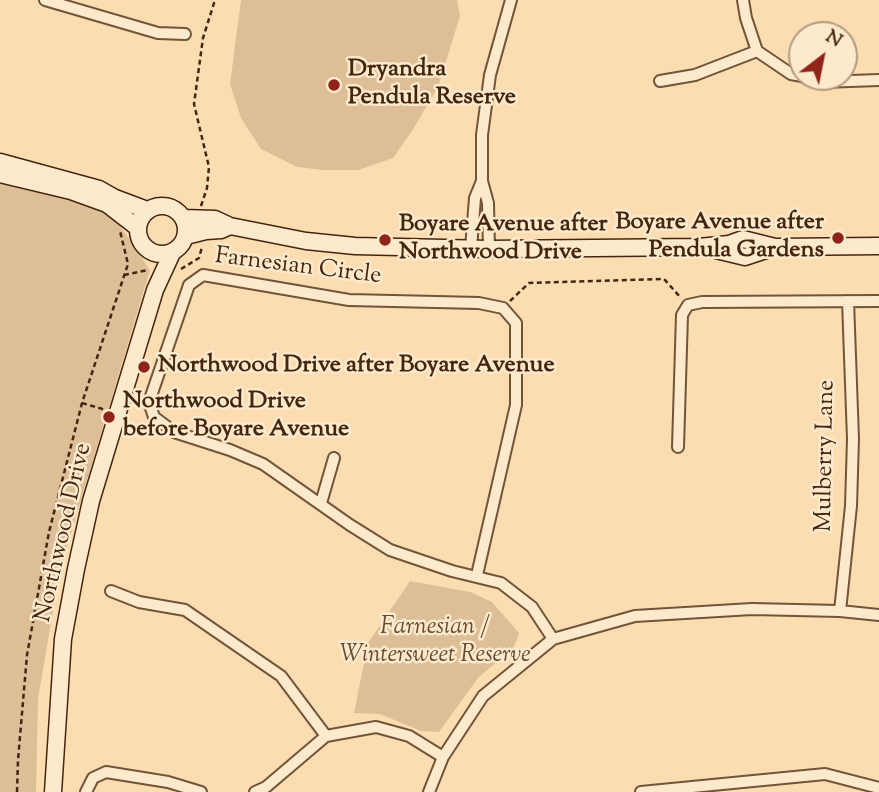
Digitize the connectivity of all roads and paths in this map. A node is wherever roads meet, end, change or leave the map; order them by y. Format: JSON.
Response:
{"nodes":[{"id":1,"x":45,"y":0,"type":"edge"},
{"id":2,"x":215,"y":0,"type":"edge"},
{"id":3,"x":511,"y":0,"type":"edge"},
{"id":4,"x":743,"y":0,"type":"edge"},
{"id":5,"x":75,"y":5,"type":"edge"},
{"id":6,"x":185,"y":34,"type":"dead end"},
{"id":7,"x":757,"y":51,"type":"junction"},
{"id":8,"x":788,"y":72,"type":"edge"},
{"id":9,"x":879,"y":80,"type":"edge"},
{"id":10,"x":660,"y":81,"type":"dead end"},
{"id":11,"x":858,"y":81,"type":"edge"},
{"id":12,"x":0,"y":162,"type":"edge"},
{"id":13,"x":0,"y":174,"type":"edge"},
{"id":14,"x":482,"y":181,"type":"junction"},
{"id":15,"x":207,"y":188,"type":"dead end"},
{"id":16,"x":147,"y":210,"type":"junction"},
{"id":17,"x":123,"y":218,"type":"junction"},
{"id":18,"x":183,"y":218,"type":"junction"},
{"id":19,"x":230,"y":226,"type":"junction"},
{"id":20,"x":138,"y":228,"type":"junction"},
{"id":21,"x":186,"y":236,"type":"junction"},
{"id":22,"x":879,"y":246,"type":"edge"},
{"id":23,"x":471,"y":248,"type":"junction"},
{"id":24,"x":489,"y":249,"type":"junction"},
{"id":25,"x":150,"y":251,"type":"junction"},
{"id":26,"x":172,"y":253,"type":"junction"},
{"id":27,"x":152,"y":269,"type":"junction"},
{"id":28,"x":124,"y":275,"type":"junction"},
{"id":29,"x":155,"y":290,"type":"junction"},
{"id":30,"x":848,"y":301,"type":"junction"},
{"id":31,"x":879,"y":301,"type":"edge"},
{"id":32,"x":688,"y":305,"type":"junction"},
{"id":33,"x":503,"y":308,"type":"junction"},
{"id":34,"x":82,"y":403,"type":"junction"},
{"id":35,"x":118,"y":413,"type":"junction"},
{"id":36,"x":678,"y":447,"type":"dead end"},
{"id":37,"x":334,"y":458,"type":"dead end"},
{"id":38,"x":321,"y":503,"type":"junction"},
{"id":39,"x":477,"y":575,"type":"junction"},
{"id":40,"x":111,"y":591,"type":"dead end"},
{"id":41,"x":840,"y":611,"type":"junction"},
{"id":42,"x":879,"y":615,"type":"edge"},
{"id":43,"x":553,"y":639,"type":"junction"},
{"id":44,"x":326,"y":736,"type":"junction"},
{"id":45,"x":443,"y":757,"type":"junction"},
{"id":46,"x":879,"y":788,"type":"edge"},
{"id":47,"x":17,"y":792,"type":"edge"},
{"id":48,"x":53,"y":792,"type":"edge"},
{"id":49,"x":86,"y":792,"type":"edge"},
{"id":50,"x":201,"y":792,"type":"edge"},
{"id":51,"x":255,"y":792,"type":"edge"},
{"id":52,"x":429,"y":792,"type":"edge"},
{"id":53,"x":641,"y":792,"type":"edge"}],
"edges":[{"from":1,"to":5,"type":"street"},
{"from":2,"to":15,"type":"path"},
{"from":3,"to":14,"type":"street"},
{"from":4,"to":7,"type":"street"},
{"from":5,"to":6,"type":"street"},
{"from":7,"to":8,"type":"street"},
{"from":7,"to":10,"type":"street"},
{"from":9,"to":11,"type":"street"},
{"from":12,"to":16,"type":"street"},
{"from":13,"to":17,"type":"street"},
{"from":14,"to":23,"type":"street"},
{"from":14,"to":24,"type":"street"},
{"from":16,"to":18,"type":"street"},
{"from":16,"to":20,"type":"street"},
{"from":17,"to":20,"type":"street"},
{"from":17,"to":28,"type":"path"},
{"from":18,"to":19,"type":"street"},
{"from":18,"to":21,"type":"street"},
{"from":19,"to":21,"type":"street"},
{"from":19,"to":23,"type":"street"},
{"from":20,"to":25,"type":"street"},
{"from":21,"to":26,"type":"street"},
{"from":22,"to":24,"type":"street"},
{"from":23,"to":24,"type":"street"},
{"from":25,"to":26,"type":"street"},
{"from":25,"to":27,"type":"street","name":"Northwood Drive"},
{"from":26,"to":29,"type":"street","name":"Northwood Drive"},
{"from":27,"to":28,"type":"path"},
{"from":27,"to":29,"type":"street","name":"Northwood Drive"},
{"from":28,"to":34,"type":"path"},
{"from":29,"to":35,"type":"street","name":"Northwood Drive"},
{"from":30,"to":31,"type":"street"},
{"from":30,"to":32,"type":"street"},
{"from":30,"to":41,"type":"street","name":"Mulberry Lane"},
{"from":32,"to":33,"type":"path"},
{"from":32,"to":36,"type":"street"},
{"from":33,"to":38,"type":"street","name":"Farnesian Circle"},
{"from":33,"to":39,"type":"street"},
{"from":34,"to":35,"type":"path"},
{"from":34,"to":47,"type":"path"},
{"from":35,"to":48,"type":"street","name":"Northwood Drive"},
{"from":37,"to":38,"type":"street"},
{"from":38,"to":39,"type":"street","name":"Farnesian Circle"},
{"from":39,"to":43,"type":"street","name":"Farnesian Circle"},
{"from":40,"to":44,"type":"street"},
{"from":41,"to":42,"type":"street"},
{"from":41,"to":43,"type":"street"},
{"from":43,"to":45,"type":"street"},
{"from":44,"to":45,"type":"street"},
{"from":44,"to":51,"type":"street"},
{"from":45,"to":52,"type":"street"},
{"from":46,"to":53,"type":"street"},
{"from":49,"to":50,"type":"street"}]}
